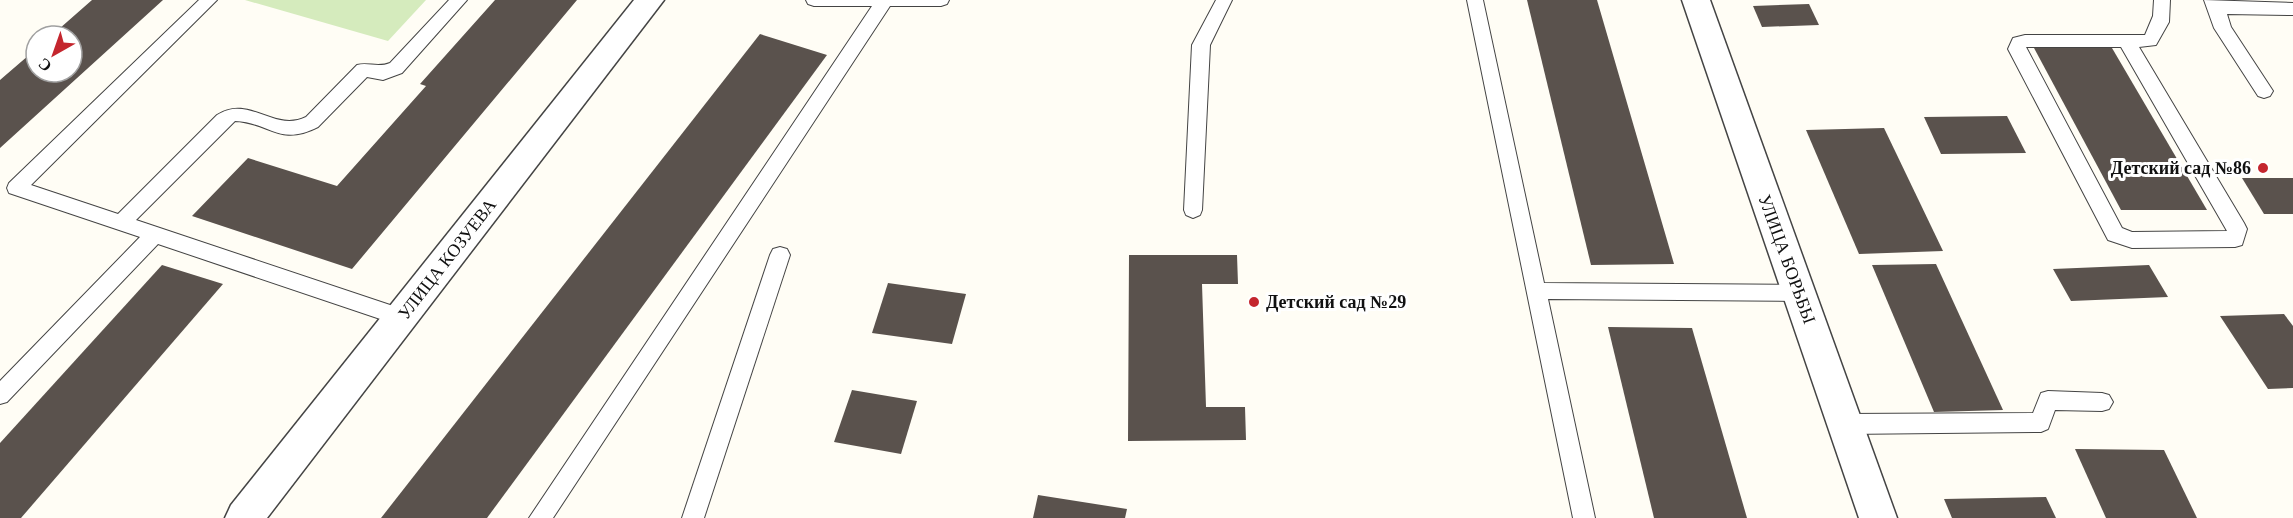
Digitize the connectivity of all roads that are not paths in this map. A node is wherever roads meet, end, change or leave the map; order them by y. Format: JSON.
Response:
{"nodes":[{"id":1,"x":209,"y":0,"type":"edge"},
{"id":2,"x":459,"y":0,"type":"edge"},
{"id":3,"x":650,"y":0,"type":"edge"},
{"id":4,"x":814,"y":0,"type":"edge"},
{"id":5,"x":885,"y":0,"type":"edge"},
{"id":6,"x":941,"y":0,"type":"edge"},
{"id":7,"x":1224,"y":0,"type":"edge"},
{"id":8,"x":1475,"y":0,"type":"edge"},
{"id":9,"x":1695,"y":0,"type":"edge"},
{"id":10,"x":2162,"y":0,"type":"edge"},
{"id":11,"x":2214,"y":4,"type":"edge"},
{"id":12,"x":2293,"y":9,"type":"edge"},
{"id":13,"x":2126,"y":41,"type":"junction"},
{"id":14,"x":2264,"y":91,"type":"dead end"},
{"id":15,"x":1194,"y":210,"type":"dead end"},
{"id":16,"x":121,"y":223,"type":"junction"},
{"id":17,"x":154,"y":235,"type":"junction"},
{"id":18,"x":780,"y":255,"type":"dead end"},
{"id":19,"x":1536,"y":291,"type":"junction"},
{"id":20,"x":1799,"y":293,"type":"junction"},
{"id":21,"x":401,"y":317,"type":"junction"},
{"id":22,"x":0,"y":395,"type":"edge"},
{"id":23,"x":2102,"y":402,"type":"dead end"},
{"id":24,"x":1845,"y":424,"type":"junction"},
{"id":25,"x":244,"y":518,"type":"edge"},
{"id":26,"x":540,"y":518,"type":"edge"},
{"id":27,"x":693,"y":518,"type":"edge"},
{"id":28,"x":1584,"y":518,"type":"edge"},
{"id":29,"x":1878,"y":518,"type":"edge"}],
"edges":[{"from":1,"to":16,"type":"lane"},
{"from":2,"to":16,"type":"lane"},
{"from":3,"to":21,"type":"street","name":"УЛИЦА КОЗУЕВА"},
{"from":4,"to":5,"type":"lane"},
{"from":5,"to":6,"type":"lane"},
{"from":5,"to":26,"type":"lane"},
{"from":7,"to":15,"type":"lane"},
{"from":8,"to":19,"type":"lane"},
{"from":9,"to":20,"type":"street","name":"УЛИЦА БОРЬБЫ"},
{"from":10,"to":13,"type":"lane"},
{"from":11,"to":12,"type":"lane"},
{"from":11,"to":14,"type":"lane"},
{"from":13,"to":13,"type":"lane"},
{"from":16,"to":17,"type":"lane"},
{"from":17,"to":21,"type":"lane"},
{"from":17,"to":22,"type":"lane"},
{"from":18,"to":27,"type":"lane"},
{"from":19,"to":20,"type":"lane"},
{"from":19,"to":28,"type":"lane"},
{"from":20,"to":24,"type":"street","name":"УЛИЦА БОРЬБЫ"},
{"from":21,"to":25,"type":"street","name":"УЛИЦА КОЗУЕВА"},
{"from":23,"to":24,"type":"lane"},
{"from":24,"to":29,"type":"street","name":"УЛИЦА БОРЬБЫ"}]}
